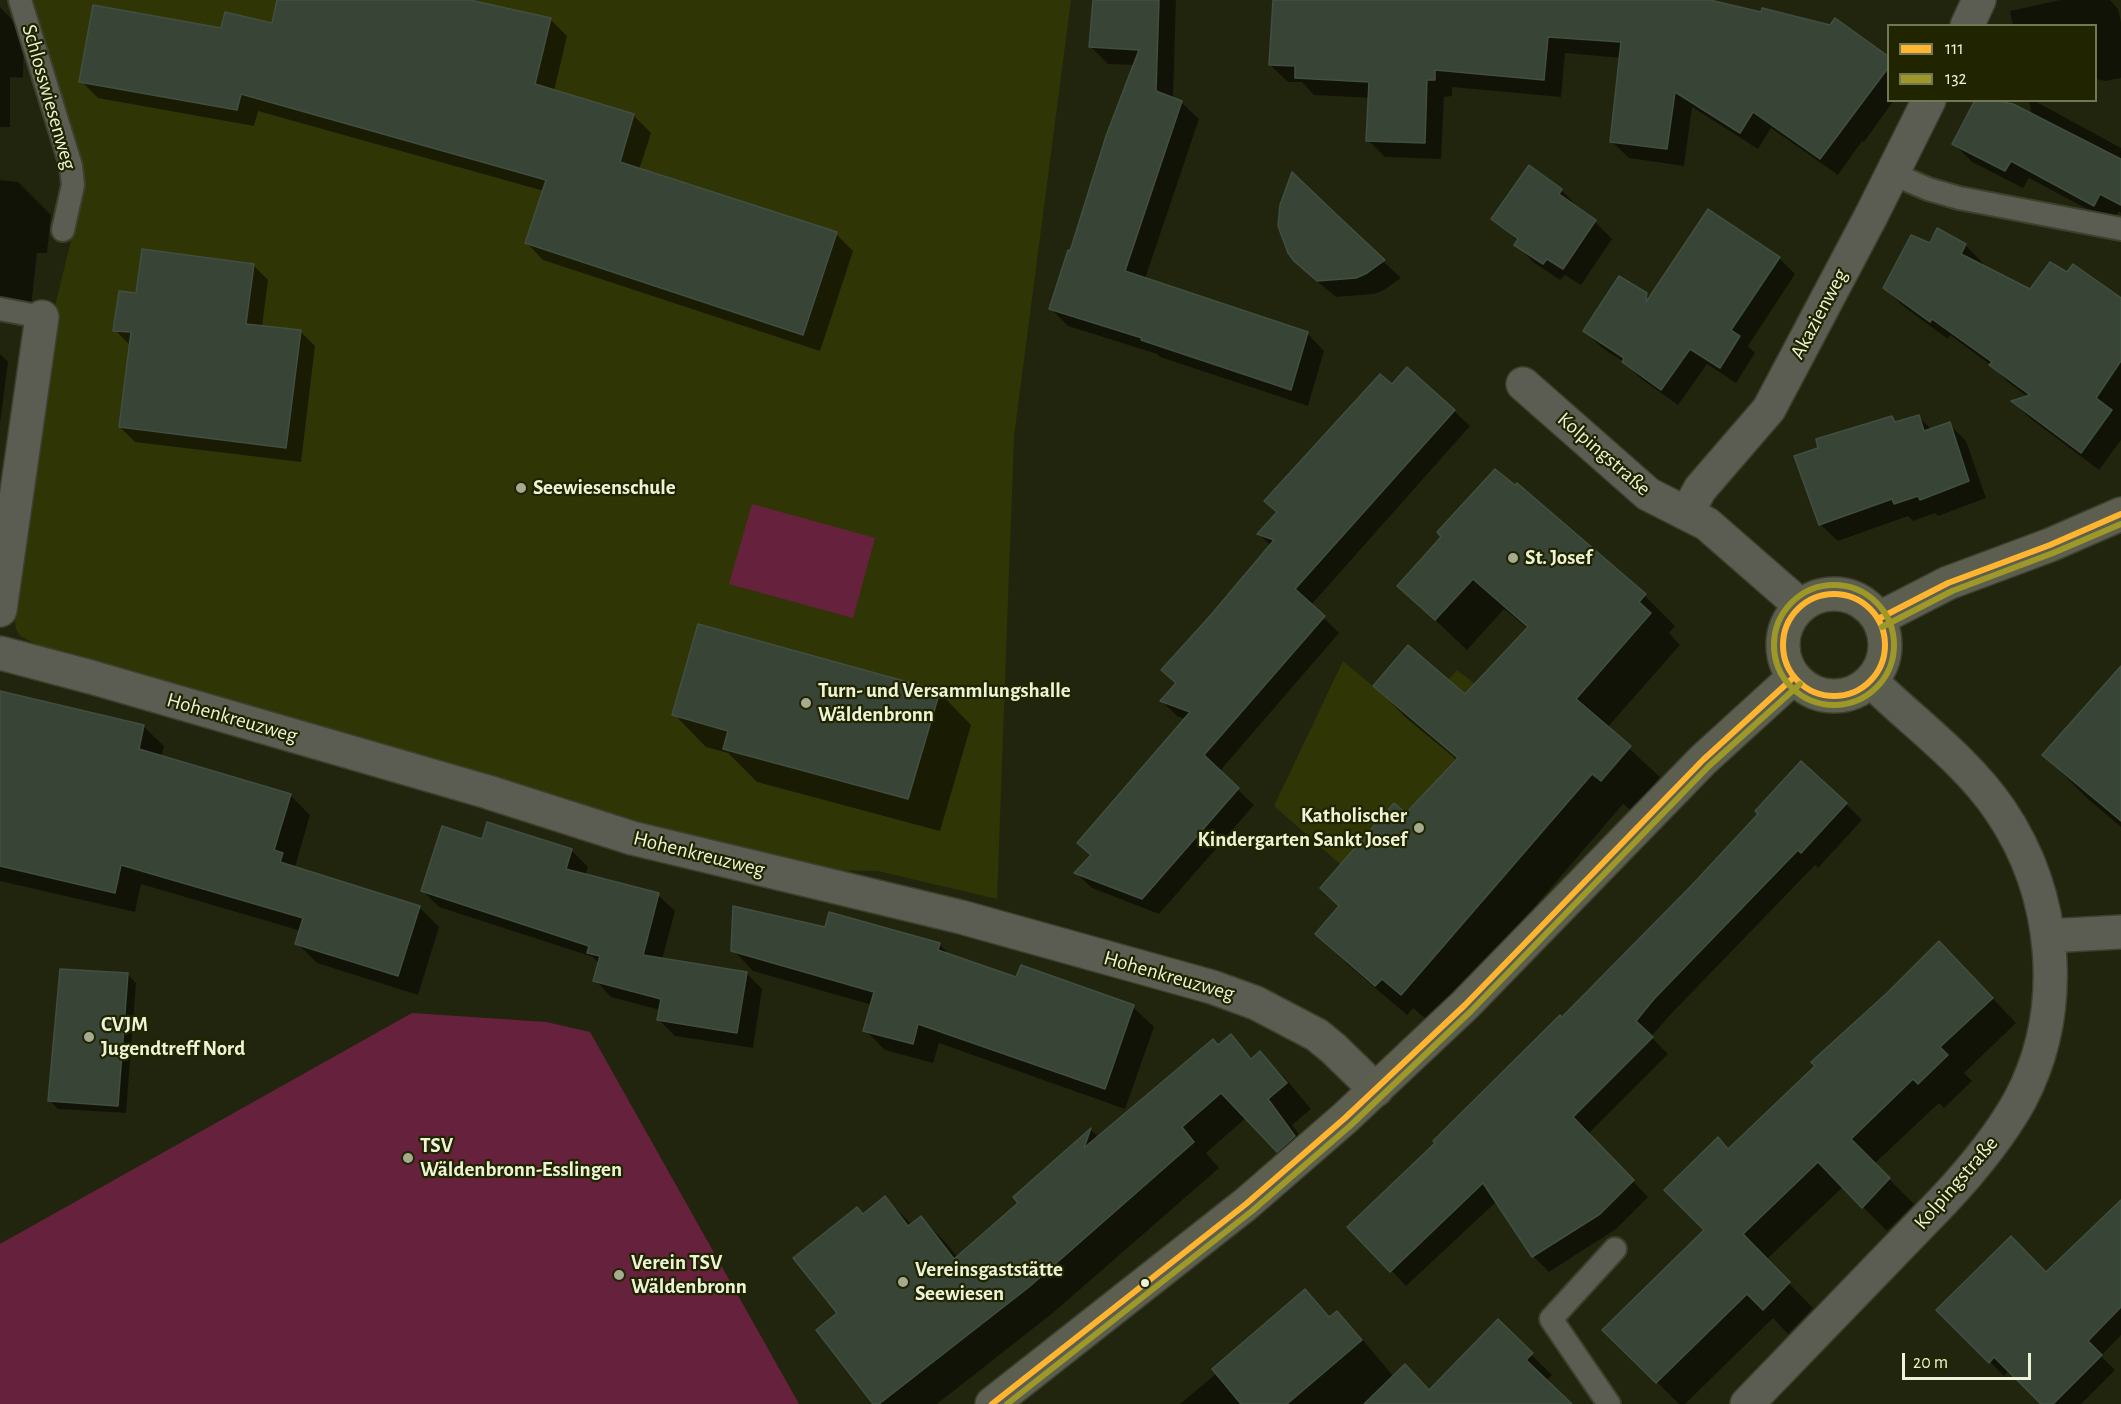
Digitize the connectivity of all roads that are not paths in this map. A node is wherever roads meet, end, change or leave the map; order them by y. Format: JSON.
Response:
{"nodes":[{"id":1,"x":20,"y":0,"type":"edge"},
{"id":2,"x":1979,"y":0,"type":"edge"},
{"id":3,"x":1968,"y":24,"type":"edge"},
{"id":4,"x":1928,"y":102,"type":"edge"},
{"id":5,"x":1891,"y":173,"type":"junction"},
{"id":6,"x":2121,"y":229,"type":"edge"},
{"id":7,"x":63,"y":230,"type":"dead end"},
{"id":8,"x":0,"y":309,"type":"edge"},
{"id":9,"x":42,"y":317,"type":"joint"},
{"id":10,"x":1523,"y":384,"type":"dead end"},
{"id":11,"x":1688,"y":513,"type":"junction"},
{"id":12,"x":2121,"y":514,"type":"edge"},
{"id":13,"x":1801,"y":606,"type":"junction"},
{"id":14,"x":0,"y":610,"type":"edge"},
{"id":15,"x":1878,"y":619,"type":"junction"},
{"id":16,"x":0,"y":653,"type":"edge"},
{"id":17,"x":1794,"y":677,"type":"junction"},
{"id":18,"x":1871,"y":681,"type":"junction"},
{"id":19,"x":2121,"y":932,"type":"edge"},
{"id":20,"x":2048,"y":936,"type":"junction"},
{"id":21,"x":1376,"y":1090,"type":"junction"},
{"id":22,"x":1616,"y":1249,"type":"dead end"},
{"id":23,"x":992,"y":1404,"type":"edge"},
{"id":24,"x":1609,"y":1404,"type":"edge"},
{"id":25,"x":1748,"y":1404,"type":"edge"}],
"edges":[{"from":1,"to":7,"type":"lane","name":"Schlosswiesenweg"},
{"from":2,"to":3,"type":"street"},
{"from":4,"to":5,"type":"street","name":"Akazienweg"},
{"from":5,"to":6,"type":"lane"},
{"from":5,"to":11,"type":"street","name":"Akazienweg"},
{"from":8,"to":9,"type":"lane"},
{"from":9,"to":14,"type":"street"},
{"from":10,"to":11,"type":"street","name":"Kolpingstraße"},
{"from":11,"to":13,"type":"street","name":"Kolpingstraße"},
{"from":12,"to":15,"type":"street"},
{"from":13,"to":15,"type":"street"},
{"from":13,"to":17,"type":"street"},
{"from":15,"to":18,"type":"street"},
{"from":16,"to":21,"type":"street","name":"Hohenkreuzweg"},
{"from":17,"to":18,"type":"street"},
{"from":17,"to":21,"type":"street"},
{"from":18,"to":20,"type":"street","name":"Kolpingstraße"},
{"from":19,"to":20,"type":"street"},
{"from":20,"to":25,"type":"street","name":"Kolpingstraße"},
{"from":21,"to":23,"type":"street"},
{"from":22,"to":24,"type":"lane"}]}
